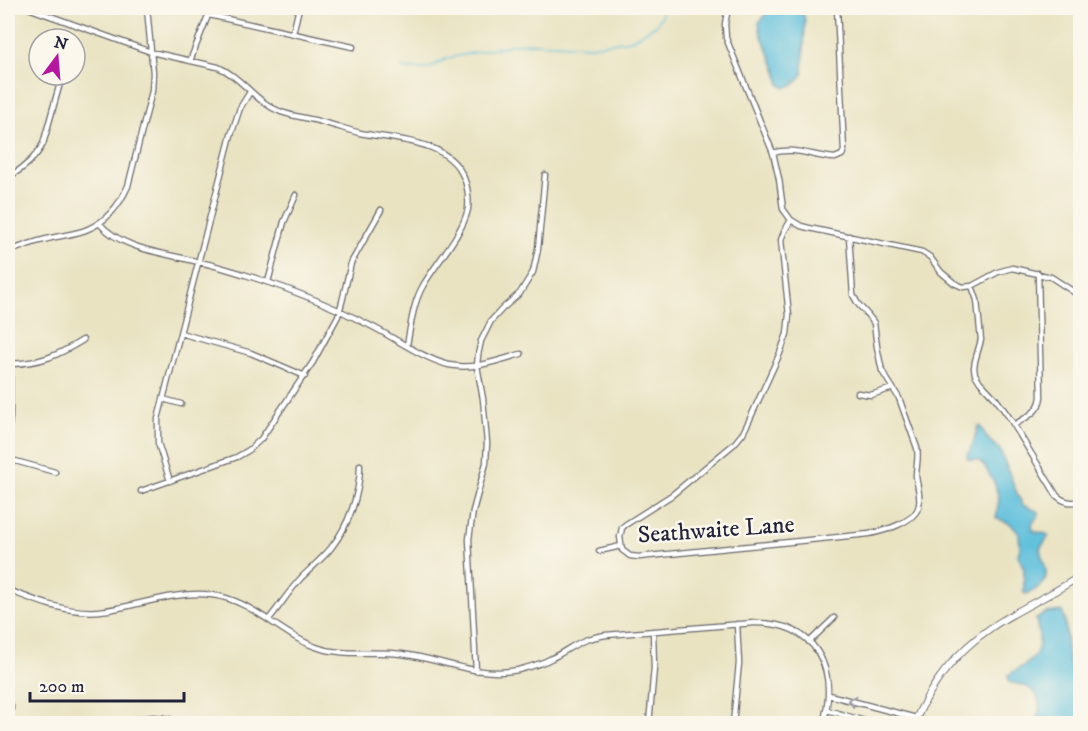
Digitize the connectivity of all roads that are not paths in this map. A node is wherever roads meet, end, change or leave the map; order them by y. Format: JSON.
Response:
{"nodes":[{"id":1,"x":28,"y":8,"type":"edge"},
{"id":2,"x":147,"y":8,"type":"edge"},
{"id":3,"x":211,"y":8,"type":"edge"},
{"id":4,"x":299,"y":8,"type":"edge"},
{"id":5,"x":728,"y":8,"type":"edge"},
{"id":6,"x":837,"y":8,"type":"edge"},
{"id":7,"x":208,"y":15,"type":"junction"},
{"id":8,"x":293,"y":33,"type":"junction"},
{"id":9,"x":353,"y":47,"type":"dead end"},
{"id":10,"x":151,"y":52,"type":"junction"},
{"id":11,"x":190,"y":61,"type":"junction"},
{"id":12,"x":59,"y":87,"type":"edge"},
{"id":13,"x":250,"y":92,"type":"junction"},
{"id":14,"x":773,"y":153,"type":"junction"},
{"id":15,"x":545,"y":175,"type":"dead end"},
{"id":16,"x":8,"y":177,"type":"edge"},
{"id":17,"x":296,"y":195,"type":"dead end"},
{"id":18,"x":381,"y":210,"type":"dead end"},
{"id":19,"x":791,"y":220,"type":"junction"},
{"id":20,"x":99,"y":223,"type":"junction"},
{"id":21,"x":849,"y":236,"type":"junction"},
{"id":22,"x":8,"y":252,"type":"edge"},
{"id":23,"x":199,"y":261,"type":"junction"},
{"id":24,"x":1038,"y":273,"type":"junction"},
{"id":25,"x":268,"y":282,"type":"junction"},
{"id":26,"x":972,"y":286,"type":"junction"},
{"id":27,"x":1080,"y":296,"type":"edge"},
{"id":28,"x":8,"y":300,"type":"edge"},
{"id":29,"x":340,"y":310,"type":"junction"},
{"id":30,"x":180,"y":333,"type":"junction"},
{"id":31,"x":83,"y":340,"type":"dead end"},
{"id":32,"x":407,"y":345,"type":"junction"},
{"id":33,"x":521,"y":354,"type":"dead end"},
{"id":34,"x":10,"y":364,"type":"junction"},
{"id":35,"x":477,"y":366,"type":"junction"},
{"id":36,"x":305,"y":376,"type":"junction"},
{"id":37,"x":893,"y":388,"type":"junction"},
{"id":38,"x":858,"y":393,"type":"dead end"},
{"id":39,"x":163,"y":399,"type":"junction"},
{"id":40,"x":181,"y":404,"type":"dead end"},
{"id":41,"x":1014,"y":425,"type":"junction"},
{"id":42,"x":8,"y":431,"type":"edge"},
{"id":43,"x":8,"y":459,"type":"edge"},
{"id":44,"x":360,"y":465,"type":"dead end"},
{"id":45,"x":54,"y":472,"type":"dead end"},
{"id":46,"x":170,"y":481,"type":"junction"},
{"id":47,"x":141,"y":491,"type":"dead end"},
{"id":48,"x":1080,"y":501,"type":"edge"},
{"id":49,"x":621,"y":546,"type":"junction"},
{"id":50,"x":599,"y":551,"type":"dead end"},
{"id":51,"x":1080,"y":576,"type":"edge"},
{"id":52,"x":8,"y":590,"type":"edge"},
{"id":53,"x":834,"y":618,"type":"dead end"},
{"id":54,"x":269,"y":619,"type":"junction"},
{"id":55,"x":737,"y":624,"type":"junction"},
{"id":56,"x":653,"y":631,"type":"junction"},
{"id":57,"x":809,"y":642,"type":"junction"},
{"id":58,"x":476,"y":671,"type":"junction"},
{"id":59,"x":829,"y":695,"type":"junction"},
{"id":60,"x":8,"y":702,"type":"edge"},
{"id":61,"x":827,"y":710,"type":"junction"},
{"id":62,"x":8,"y":713,"type":"edge"},
{"id":63,"x":915,"y":721,"type":"edge"},
{"id":64,"x":121,"y":723,"type":"edge"},
{"id":65,"x":182,"y":723,"type":"edge"},
{"id":66,"x":648,"y":723,"type":"edge"},
{"id":67,"x":733,"y":723,"type":"edge"},
{"id":68,"x":823,"y":723,"type":"edge"},
{"id":69,"x":875,"y":723,"type":"edge"}],
"edges":[{"from":1,"to":10,"type":"street"},
{"from":2,"to":10,"type":"street"},
{"from":3,"to":7,"type":"street"},
{"from":4,"to":8,"type":"street"},
{"from":5,"to":14,"type":"street"},
{"from":6,"to":14,"type":"street"},
{"from":7,"to":8,"type":"street"},
{"from":7,"to":11,"type":"street"},
{"from":8,"to":9,"type":"street"},
{"from":10,"to":11,"type":"street"},
{"from":10,"to":20,"type":"street"},
{"from":11,"to":13,"type":"street"},
{"from":12,"to":16,"type":"street"},
{"from":13,"to":23,"type":"street"},
{"from":13,"to":32,"type":"street"},
{"from":14,"to":19,"type":"street"},
{"from":15,"to":35,"type":"street"},
{"from":17,"to":25,"type":"street"},
{"from":18,"to":29,"type":"street"},
{"from":19,"to":21,"type":"street"},
{"from":19,"to":49,"type":"street","name":"Seathwaite Lane"},
{"from":20,"to":22,"type":"street"},
{"from":20,"to":23,"type":"street"},
{"from":21,"to":26,"type":"street"},
{"from":21,"to":37,"type":"street","name":"Seathwaite Lane"},
{"from":23,"to":25,"type":"street"},
{"from":23,"to":30,"type":"street"},
{"from":24,"to":26,"type":"street"},
{"from":24,"to":27,"type":"street"},
{"from":24,"to":41,"type":"street"},
{"from":25,"to":29,"type":"street"},
{"from":26,"to":41,"type":"street"},
{"from":28,"to":34,"type":"street"},
{"from":29,"to":32,"type":"street"},
{"from":29,"to":36,"type":"street"},
{"from":30,"to":36,"type":"street"},
{"from":30,"to":39,"type":"street"},
{"from":31,"to":34,"type":"street"},
{"from":32,"to":35,"type":"street"},
{"from":33,"to":35,"type":"street"},
{"from":34,"to":42,"type":"street"},
{"from":35,"to":58,"type":"street"},
{"from":36,"to":46,"type":"street"},
{"from":37,"to":38,"type":"street"},
{"from":37,"to":49,"type":"street","name":"Seathwaite Lane"},
{"from":39,"to":40,"type":"street"},
{"from":39,"to":46,"type":"street"},
{"from":41,"to":48,"type":"street"},
{"from":43,"to":45,"type":"street"},
{"from":44,"to":54,"type":"street"},
{"from":46,"to":47,"type":"street"},
{"from":49,"to":50,"type":"street"},
{"from":51,"to":63,"type":"main road"},
{"from":52,"to":54,"type":"street"},
{"from":53,"to":57,"type":"street"},
{"from":54,"to":58,"type":"street"},
{"from":55,"to":56,"type":"street"},
{"from":55,"to":57,"type":"street"},
{"from":55,"to":67,"type":"street"},
{"from":56,"to":58,"type":"street"},
{"from":56,"to":66,"type":"street"},
{"from":57,"to":59,"type":"street"},
{"from":59,"to":61,"type":"street"},
{"from":63,"to":59,"type":"street","one_way":true},
{"from":60,"to":62,"type":"street"},
{"from":61,"to":68,"type":"street"},
{"from":61,"to":69,"type":"street"},
{"from":64,"to":65,"type":"street"}]}
